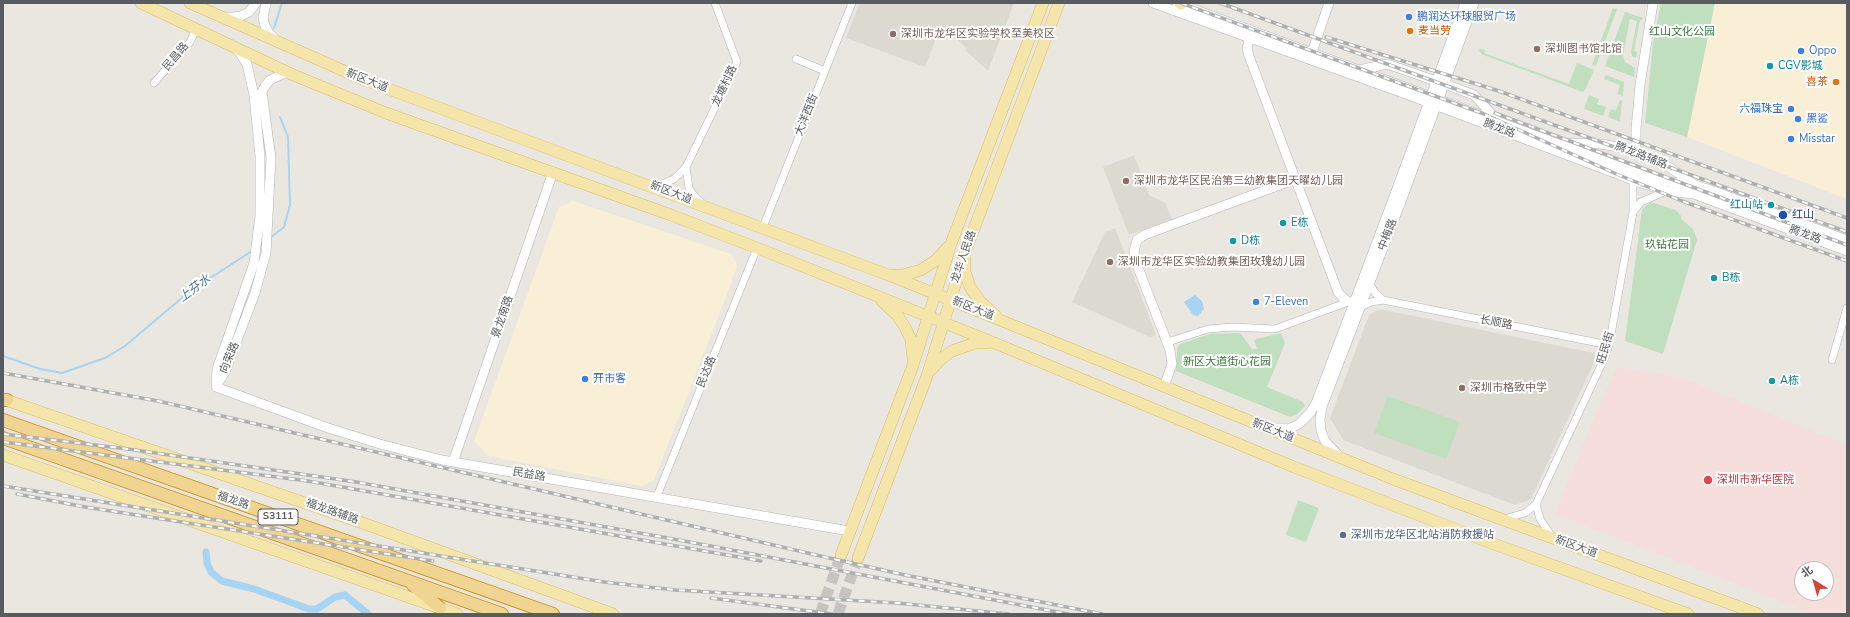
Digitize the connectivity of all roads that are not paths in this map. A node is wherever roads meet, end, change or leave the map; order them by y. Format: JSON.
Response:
{"nodes":[{"id":1,"x":141,"y":3,"type":"edge"},
{"id":2,"x":190,"y":3,"type":"edge"},
{"id":3,"x":256,"y":3,"type":"edge"},
{"id":4,"x":266,"y":3,"type":"edge"},
{"id":5,"x":715,"y":3,"type":"edge"},
{"id":6,"x":852,"y":3,"type":"edge"},
{"id":7,"x":1043,"y":3,"type":"edge"},
{"id":8,"x":1153,"y":3,"type":"edge"},
{"id":9,"x":1325,"y":3,"type":"edge"},
{"id":10,"x":1329,"y":3,"type":"edge"},
{"id":11,"x":1465,"y":3,"type":"edge"},
{"id":12,"x":1474,"y":3,"type":"edge"},
{"id":13,"x":1653,"y":3,"type":"edge"},
{"id":14,"x":1059,"y":4,"type":"edge"},
{"id":15,"x":1179,"y":4,"type":"edge"},
{"id":16,"x":224,"y":18,"type":"junction"},
{"id":17,"x":1322,"y":21,"type":"junction"},
{"id":18,"x":196,"y":29,"type":"junction"},
{"id":19,"x":1250,"y":38,"type":"junction"},
{"id":20,"x":280,"y":44,"type":"junction"},
{"id":21,"x":235,"y":48,"type":"junction"},
{"id":22,"x":1312,"y":52,"type":"junction"},
{"id":23,"x":796,"y":59,"type":"dead end"},
{"id":24,"x":825,"y":70,"type":"junction"},
{"id":25,"x":1361,"y":73,"type":"junction"},
{"id":26,"x":291,"y":74,"type":"junction"},
{"id":27,"x":154,"y":83,"type":"dead end"},
{"id":28,"x":1440,"y":83,"type":"junction"},
{"id":29,"x":1434,"y":100,"type":"junction"},
{"id":30,"x":1497,"y":120,"type":"junction"},
{"id":31,"x":1558,"y":143,"type":"junction"},
{"id":32,"x":1636,"y":154,"type":"junction"},
{"id":33,"x":686,"y":167,"type":"junction"},
{"id":34,"x":553,"y":172,"type":"junction"},
{"id":35,"x":1296,"y":179,"type":"junction"},
{"id":36,"x":1633,"y":180,"type":"junction"},
{"id":37,"x":1695,"y":185,"type":"junction"},
{"id":38,"x":655,"y":187,"type":"junction"},
{"id":39,"x":1666,"y":191,"type":"junction"},
{"id":40,"x":707,"y":206,"type":"junction"},
{"id":41,"x":1633,"y":213,"type":"junction"},
{"id":42,"x":763,"y":227,"type":"junction"},
{"id":43,"x":1847,"y":240,"type":"edge"},
{"id":44,"x":952,"y":241,"type":"junction"},
{"id":45,"x":757,"y":248,"type":"junction"},
{"id":46,"x":966,"y":250,"type":"junction"},
{"id":47,"x":1847,"y":251,"type":"edge"},
{"id":48,"x":886,"y":274,"type":"junction"},
{"id":49,"x":1370,"y":284,"type":"junction"},
{"id":50,"x":871,"y":294,"type":"junction"},
{"id":51,"x":935,"y":294,"type":"junction"},
{"id":52,"x":949,"y":300,"type":"junction"},
{"id":53,"x":1383,"y":300,"type":"junction"},
{"id":54,"x":1354,"y":304,"type":"junction"},
{"id":55,"x":1847,"y":308,"type":"edge"},
{"id":56,"x":929,"y":316,"type":"junction"},
{"id":57,"x":1005,"y":322,"type":"junction"},
{"id":58,"x":944,"y":323,"type":"junction"},
{"id":59,"x":1168,"y":342,"type":"junction"},
{"id":60,"x":997,"y":344,"type":"junction"},
{"id":61,"x":1609,"y":345,"type":"junction"},
{"id":62,"x":1832,"y":360,"type":"dead end"},
{"id":63,"x":912,"y":368,"type":"junction"},
{"id":64,"x":927,"y":376,"type":"junction"},
{"id":65,"x":216,"y":386,"type":"junction"},
{"id":66,"x":1164,"y":387,"type":"junction"},
{"id":67,"x":4,"y":399,"type":"edge"},
{"id":68,"x":3,"y":420,"type":"edge"},
{"id":69,"x":1264,"y":428,"type":"junction"},
{"id":70,"x":3,"y":438,"type":"edge"},
{"id":71,"x":3,"y":455,"type":"edge"},
{"id":72,"x":1346,"y":460,"type":"junction"},
{"id":73,"x":452,"y":462,"type":"junction"},
{"id":74,"x":657,"y":496,"type":"junction"},
{"id":75,"x":1536,"y":504,"type":"junction"},
{"id":76,"x":1502,"y":519,"type":"junction"},
{"id":77,"x":849,"y":531,"type":"junction"},
{"id":78,"x":1554,"y":539,"type":"junction"},
{"id":79,"x":841,"y":555,"type":"tunnel mouth"},
{"id":80,"x":858,"y":558,"type":"tunnel mouth"},
{"id":81,"x":407,"y":580,"type":"junction"},
{"id":82,"x":440,"y":608,"type":"junction"},
{"id":83,"x":457,"y":614,"type":"edge"},
{"id":84,"x":502,"y":614,"type":"edge"},
{"id":85,"x":553,"y":614,"type":"edge"},
{"id":86,"x":613,"y":614,"type":"edge"},
{"id":87,"x":1688,"y":614,"type":"edge"},
{"id":88,"x":1758,"y":614,"type":"edge"}],
"edges":[{"from":1,"to":18,"type":"main road","name":"新区大道"},
{"from":2,"to":16,"type":"main road","name":"新区大道"},
{"from":3,"to":16,"type":"main road"},
{"from":4,"to":20,"type":"main road"},
{"from":5,"to":33,"type":"street","name":"龙塘村路"},
{"from":6,"to":24,"type":"street","name":"大洋西街"},
{"from":7,"to":44,"type":"main road","name":"龙华人民路"},
{"from":8,"to":19,"type":"main road","name":"腾龙路"},
{"from":9,"to":17,"type":"main road"},
{"from":10,"to":17,"type":"main road"},
{"from":11,"to":28,"type":"main road","name":"中梅路"},
{"from":12,"to":28,"type":"main road","name":"中梅路"},
{"from":13,"to":32,"type":"main road"},
{"from":14,"to":46,"type":"main road","name":"龙华人民路"},
{"from":15,"to":22,"type":"main road","name":"腾龙路"},
{"from":16,"to":20,"type":"main road","name":"新区大道"},
{"from":17,"to":22,"type":"main road"},
{"from":18,"to":21,"type":"main road","name":"新区大道"},
{"from":18,"to":27,"type":"street","name":"民昌路"},
{"from":19,"to":25,"type":"main road","name":"腾龙路"},
{"from":19,"to":35,"type":"main road"},
{"from":20,"to":38,"type":"main road","name":"新区大道"},
{"from":21,"to":26,"type":"main road","name":"新区大道"},
{"from":21,"to":65,"type":"main road","name":"向荣路"},
{"from":22,"to":25,"type":"main road","name":"腾龙路"},
{"from":23,"to":24,"type":"street"},
{"from":24,"to":42,"type":"street","name":"大洋西街"},
{"from":25,"to":28,"type":"main road"},
{"from":25,"to":29,"type":"main road","name":"腾龙路"},
{"from":26,"to":34,"type":"main road","name":"新区大道"},
{"from":26,"to":65,"type":"main road","name":"向荣路"},
{"from":28,"to":29,"type":"main road","name":"中梅路"},
{"from":28,"to":30,"type":"main road"},
{"from":29,"to":30,"type":"main road","name":"腾龙路"},
{"from":29,"to":36,"type":"main road","name":"腾龙路"},
{"from":29,"to":49,"type":"main road","name":"中梅路"},
{"from":29,"to":54,"type":"main road","name":"中梅路"},
{"from":30,"to":31,"type":"main road","name":"腾龙路"},
{"from":31,"to":32,"type":"main road","name":"腾龙路辅路"},
{"from":31,"to":37,"type":"main road","name":"腾龙路"},
{"from":32,"to":37,"type":"main road","name":"腾龙路辅路"},
{"from":33,"to":38,"type":"street","name":"龙塘村路"},
{"from":33,"to":40,"type":"street"},
{"from":34,"to":45,"type":"main road","name":"新区大道"},
{"from":34,"to":73,"type":"main road","name":"景龙南路"},
{"from":35,"to":54,"type":"main road"},
{"from":35,"to":59,"type":"main road"},
{"from":36,"to":39,"type":"main road","name":"腾龙路"},
{"from":36,"to":41,"type":"street","name":"旺民街"},
{"from":37,"to":43,"type":"main road","name":"腾龙路"},
{"from":38,"to":40,"type":"main road","name":"新区大道"},
{"from":39,"to":41,"type":"street"},
{"from":39,"to":47,"type":"main road","name":"腾龙路"},
{"from":40,"to":42,"type":"main road","name":"新区大道"},
{"from":41,"to":61,"type":"street","name":"旺民街"},
{"from":42,"to":48,"type":"main road","name":"新区大道"},
{"from":44,"to":48,"type":"main road"},
{"from":44,"to":51,"type":"main road","name":"龙华人民路"},
{"from":45,"to":50,"type":"main road","name":"新区大道"},
{"from":45,"to":74,"type":"street","name":"民达路"},
{"from":46,"to":52,"type":"main road","name":"龙华人民路"},
{"from":46,"to":57,"type":"main road"},
{"from":48,"to":51,"type":"main road","name":"新区大道"},
{"from":49,"to":53,"type":"street"},
{"from":49,"to":54,"type":"main road","name":"中梅路"},
{"from":50,"to":56,"type":"main road","name":"新区大道"},
{"from":50,"to":63,"type":"main road"},
{"from":51,"to":52,"type":"main road","name":"新区大道"},
{"from":51,"to":56,"type":"main road","name":"龙华人民路"},
{"from":52,"to":57,"type":"main road","name":"新区大道"},
{"from":52,"to":58,"type":"main road","name":"龙华人民路"},
{"from":53,"to":54,"type":"street"},
{"from":53,"to":61,"type":"street","name":"长顺路"},
{"from":54,"to":59,"type":"street"},
{"from":54,"to":69,"type":"main road","name":"中梅路"},
{"from":54,"to":72,"type":"main road","name":"中梅路"},
{"from":55,"to":62,"type":"street"},
{"from":56,"to":58,"type":"main road","name":"新区大道"},
{"from":56,"to":63,"type":"main road","name":"龙华人民路"},
{"from":57,"to":66,"type":"main road","name":"新区大道"},
{"from":58,"to":60,"type":"main road","name":"新区大道"},
{"from":58,"to":64,"type":"main road","name":"龙华人民路"},
{"from":59,"to":66,"type":"main road"},
{"from":60,"to":64,"type":"main road"},
{"from":60,"to":87,"type":"main road","name":"新区大道"},
{"from":61,"to":75,"type":"street","name":"旺民街"},
{"from":63,"to":77,"type":"main road","name":"龙华人民路"},
{"from":64,"to":80,"type":"main road","name":"龙华人民路"},
{"from":65,"to":73,"type":"main road","name":"民益路"},
{"from":66,"to":69,"type":"main road","name":"新区大道"},
{"from":67,"to":86,"type":"main road","name":"福龙路辅路"},
{"from":68,"to":85,"type":"highway","name":"福龙路","number":"S3111"},
{"from":69,"to":72,"type":"main road","name":"新区大道"},
{"from":70,"to":81,"type":"highway","name":"福龙路","number":"S3111"},
{"from":71,"to":82,"type":"main road"},
{"from":72,"to":76,"type":"main road","name":"新区大道"},
{"from":73,"to":74,"type":"main road","name":"民益路"},
{"from":74,"to":77,"type":"main road","name":"民益路"},
{"from":75,"to":76,"type":"street"},
{"from":75,"to":78,"type":"street"},
{"from":76,"to":78,"type":"main road","name":"新区大道"},
{"from":77,"to":79,"type":"main road","name":"龙华人民路"},
{"from":78,"to":88,"type":"main road","name":"新区大道"},
{"from":81,"to":82,"type":"highway"},
{"from":81,"to":84,"type":"highway","name":"福龙路","number":"S3111"},
{"from":82,"to":83,"type":"main road"}]}
